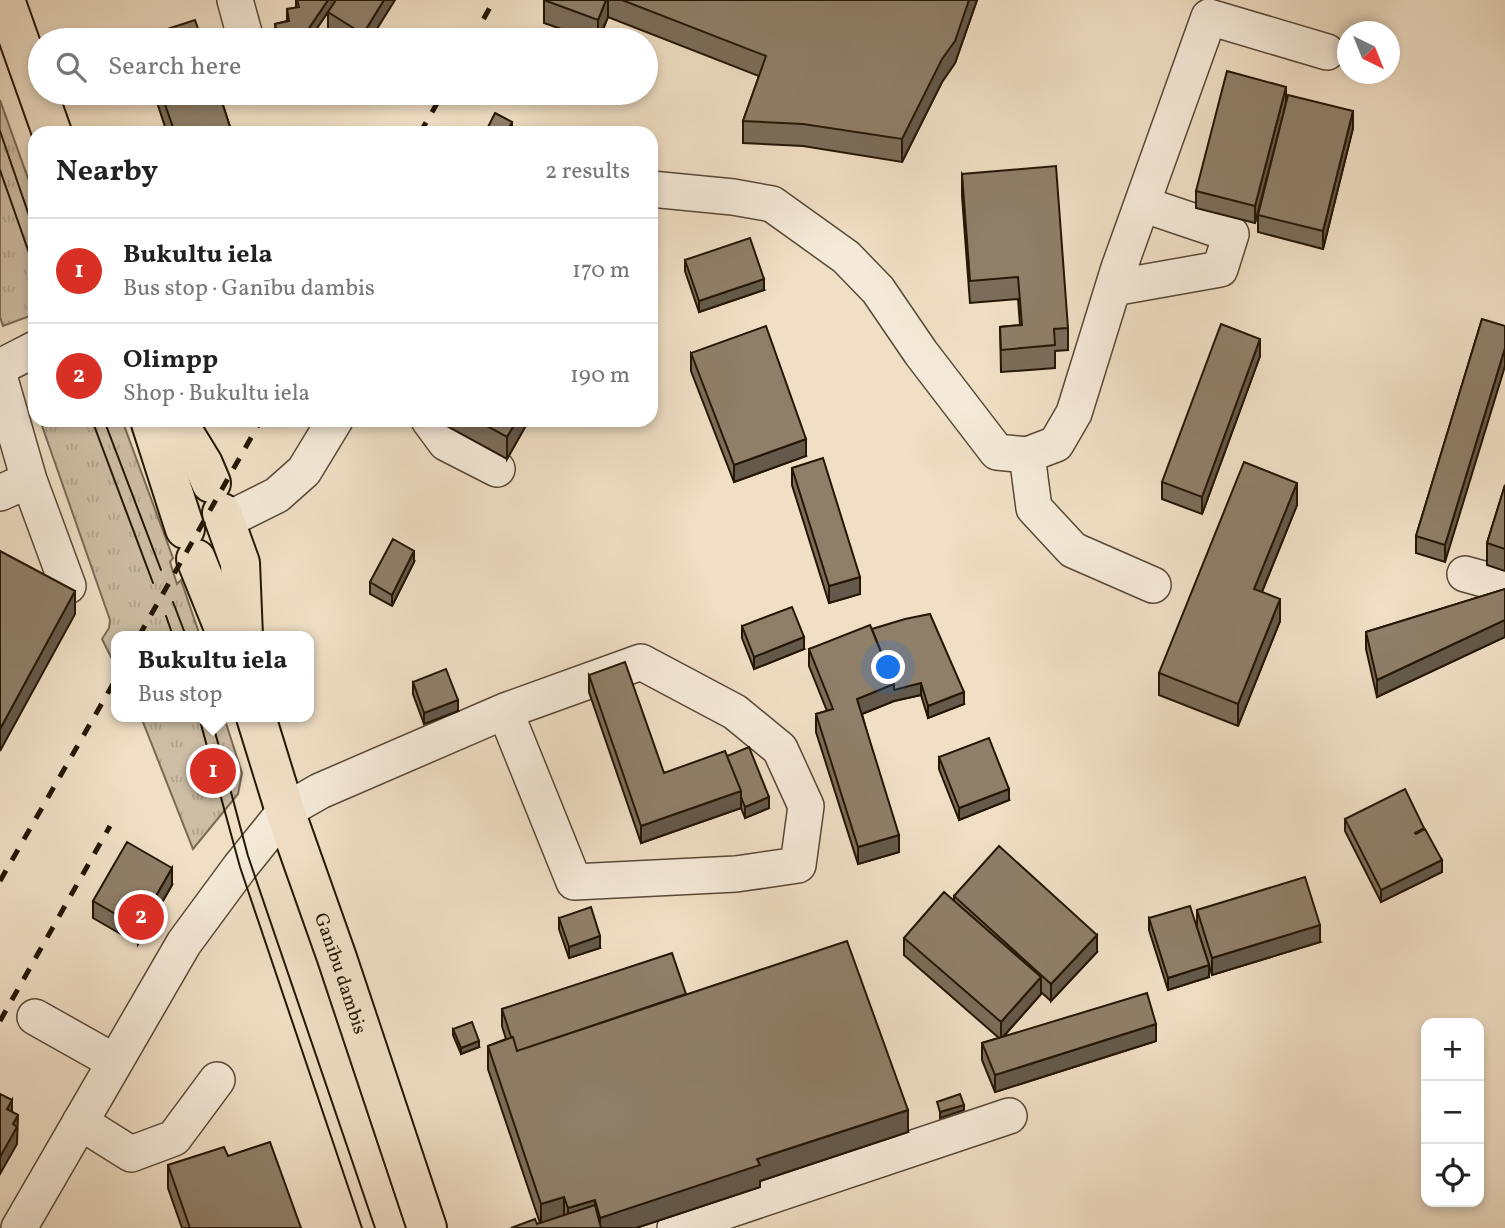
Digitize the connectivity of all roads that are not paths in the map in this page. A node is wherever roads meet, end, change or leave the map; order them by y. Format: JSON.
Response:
{"nodes":[{"id":1,"x":5,"y":0,"type":"edge"},
{"id":2,"x":235,"y":0,"type":"edge"},
{"id":3,"x":243,"y":28,"type":"edge"},
{"id":4,"x":1327,"y":52,"type":"dead end"},
{"id":5,"x":28,"y":65,"type":"edge"},
{"id":6,"x":42,"y":105,"type":"edge"},
{"id":7,"x":50,"y":126,"type":"edge"},
{"id":8,"x":658,"y":190,"type":"edge"},
{"id":9,"x":1142,"y":204,"type":"junction"},
{"id":10,"x":1113,"y":288,"type":"junction"},
{"id":11,"x":28,"y":353,"type":"edge"},
{"id":12,"x":0,"y":367,"type":"edge"},
{"id":13,"x":0,"y":379,"type":"edge"},
{"id":14,"x":152,"y":427,"type":"edge"},
{"id":15,"x":180,"y":427,"type":"edge"},
{"id":16,"x":331,"y":427,"type":"edge"},
{"id":17,"x":434,"y":427,"type":"edge"},
{"id":18,"x":1027,"y":455,"type":"junction"},
{"id":19,"x":497,"y":469,"type":"dead end"},
{"id":20,"x":14,"y":486,"type":"edge"},
{"id":21,"x":219,"y":505,"type":"junction"},
{"id":22,"x":1465,"y":574,"type":"dead end"},
{"id":23,"x":1153,"y":584,"type":"dead end"},
{"id":24,"x":1505,"y":585,"type":"edge"},
{"id":25,"x":68,"y":586,"type":"edge"},
{"id":26,"x":225,"y":631,"type":"edge"},
{"id":27,"x":243,"y":631,"type":"edge"},
{"id":28,"x":505,"y":711,"type":"junction"},
{"id":29,"x":258,"y":722,"type":"edge"},
{"id":30,"x":285,"y":811,"type":"junction"},
{"id":31,"x":35,"y":1017,"type":"dead end"},
{"id":32,"x":115,"y":1062,"type":"junction"},
{"id":33,"x":217,"y":1080,"type":"dead end"},
{"id":34,"x":1009,"y":1116,"type":"dead end"},
{"id":35,"x":80,"y":1122,"type":"junction"},
{"id":36,"x":19,"y":1228,"type":"edge"},
{"id":37,"x":427,"y":1228,"type":"edge"},
{"id":38,"x":676,"y":1228,"type":"edge"}],
"edges":[{"from":1,"to":5,"type":"main road"},
{"from":2,"to":3,"type":"street"},
{"from":4,"to":9,"type":"street"},
{"from":6,"to":7,"type":"main road"},
{"from":8,"to":18,"type":"street"},
{"from":9,"to":10,"type":"street"},
{"from":9,"to":10,"type":"street"},
{"from":10,"to":18,"type":"street"},
{"from":11,"to":12,"type":"street"},
{"from":13,"to":20,"type":"street"},
{"from":14,"to":26,"type":"main road"},
{"from":15,"to":21,"type":"main road"},
{"from":16,"to":21,"type":"street"},
{"from":17,"to":19,"type":"street"},
{"from":18,"to":23,"type":"street"},
{"from":20,"to":25,"type":"street"},
{"from":21,"to":27,"type":"main road"},
{"from":22,"to":24,"type":"street"},
{"from":28,"to":28,"type":"street"},
{"from":28,"to":30,"type":"street"},
{"from":29,"to":30,"type":"main road","name":"Ganību dambis"},
{"from":30,"to":32,"type":"street"},
{"from":30,"to":37,"type":"main road","name":"Ganību dambis"},
{"from":31,"to":32,"type":"street"},
{"from":32,"to":35,"type":"street"},
{"from":33,"to":35,"type":"street"},
{"from":34,"to":38,"type":"street"},
{"from":35,"to":36,"type":"street"}]}
